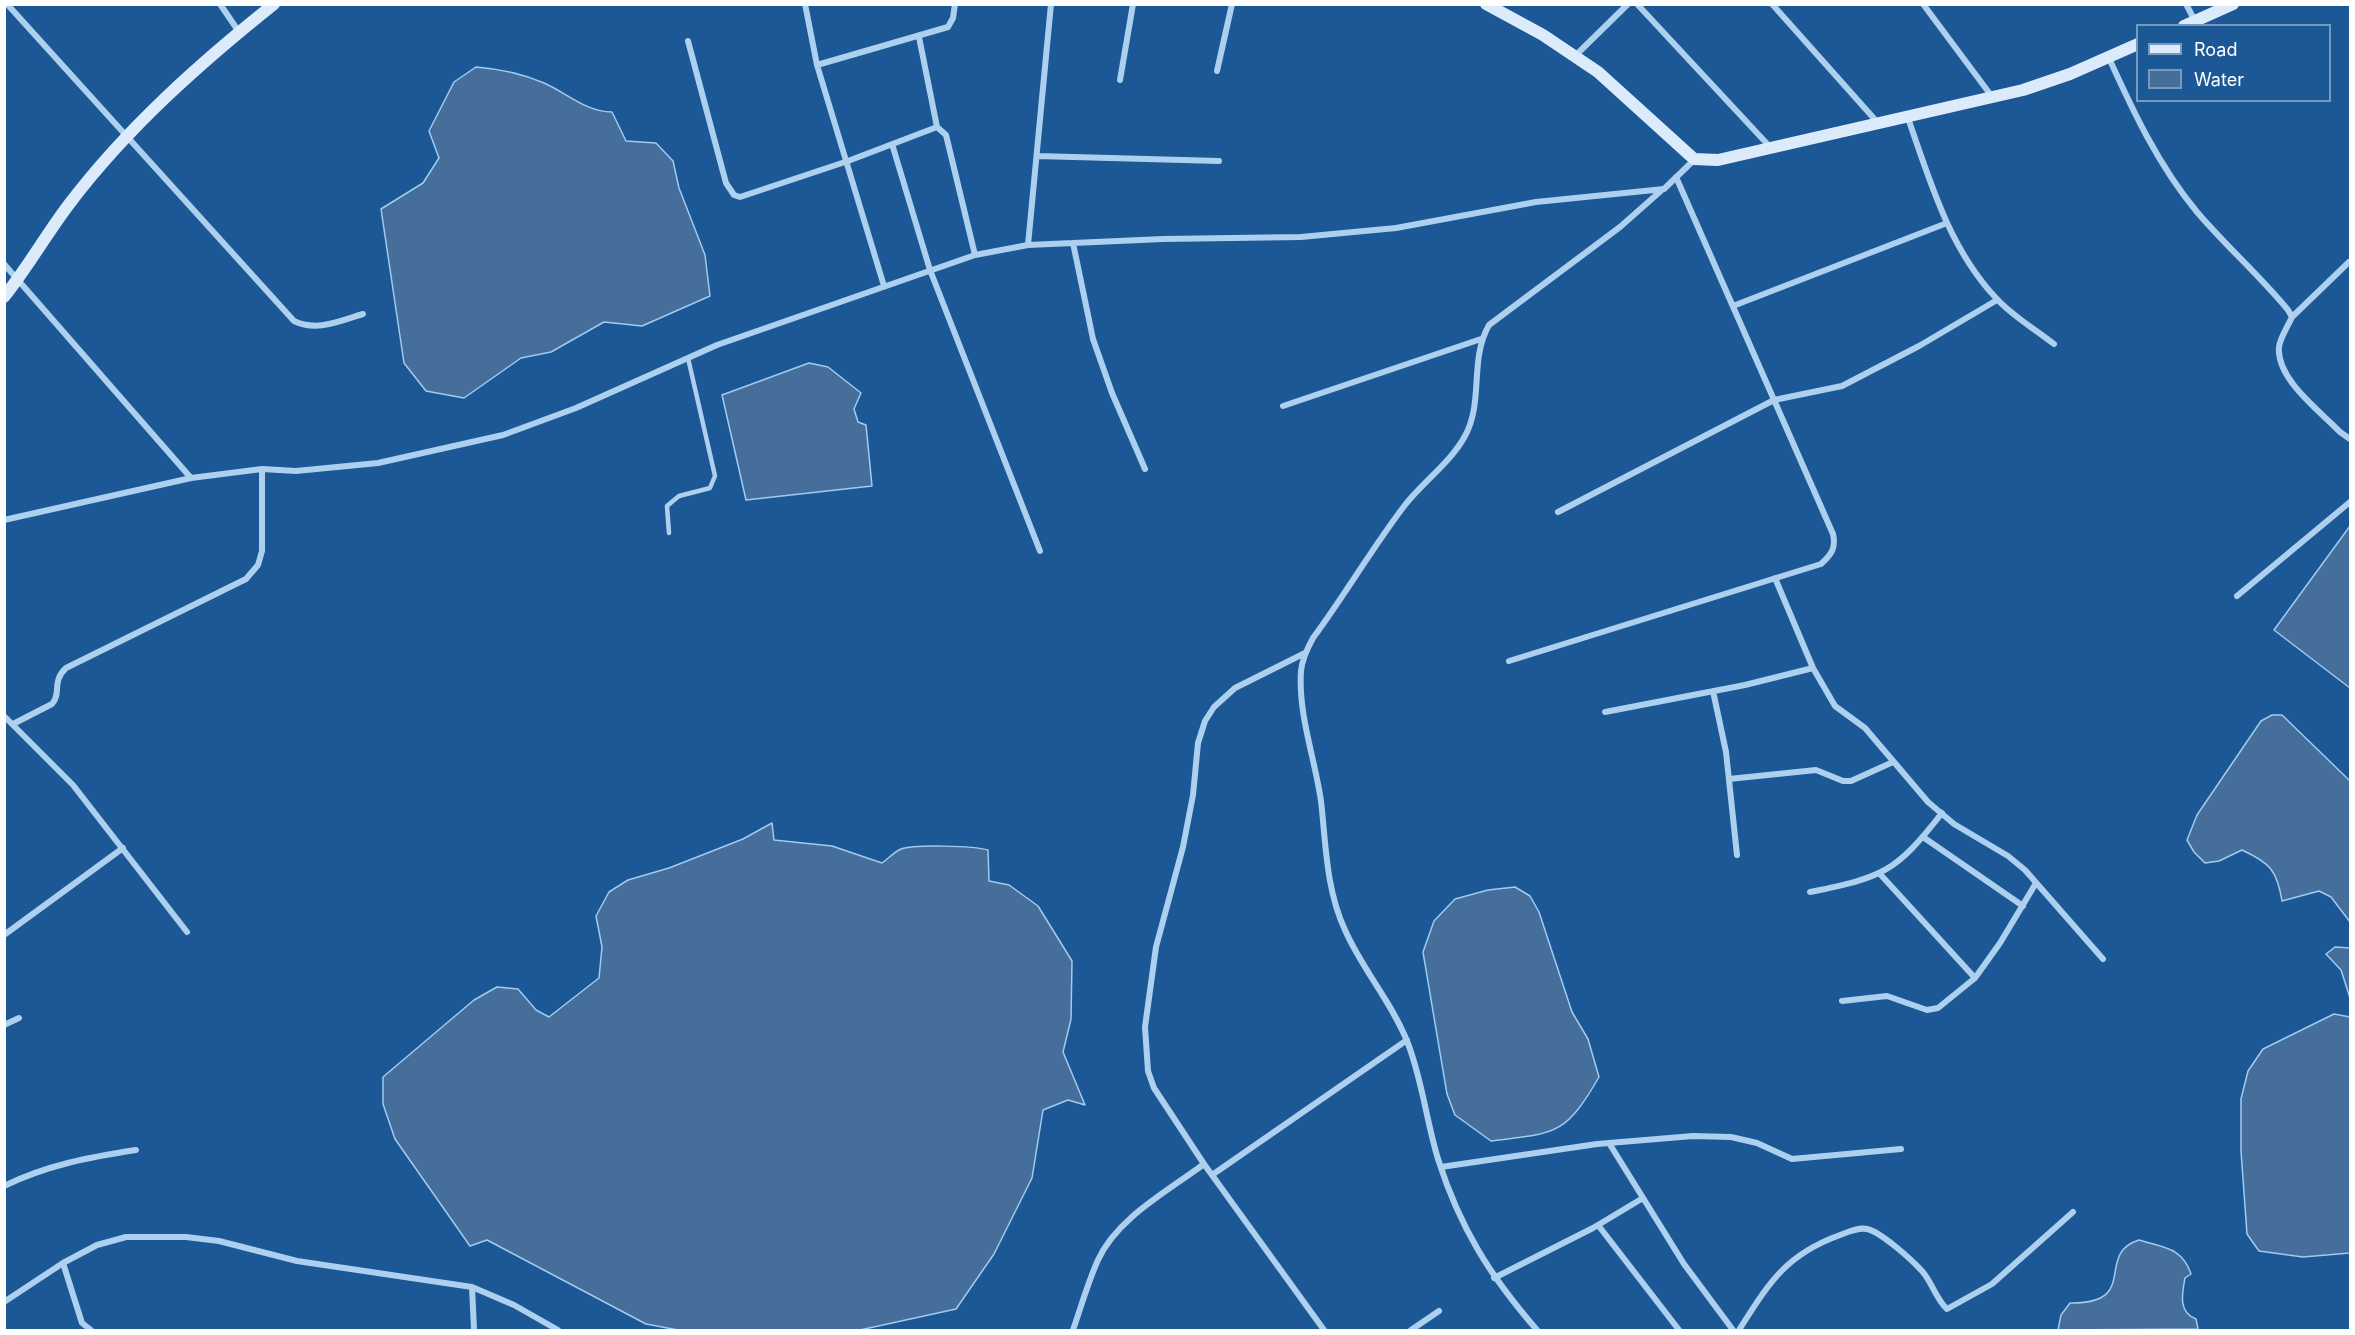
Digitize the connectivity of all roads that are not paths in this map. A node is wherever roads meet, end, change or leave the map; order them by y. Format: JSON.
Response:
{"nodes":[{"id":1,"x":7,"y":4,"type":"edge"},
{"id":2,"x":220,"y":4,"type":"edge"},
{"id":3,"x":274,"y":4,"type":"edge"},
{"id":4,"x":805,"y":4,"type":"edge"},
{"id":5,"x":956,"y":4,"type":"edge"},
{"id":6,"x":1051,"y":4,"type":"edge"},
{"id":7,"x":1133,"y":4,"type":"edge"},
{"id":8,"x":1232,"y":4,"type":"edge"},
{"id":9,"x":1486,"y":4,"type":"edge"},
{"id":10,"x":1628,"y":4,"type":"edge"},
{"id":11,"x":1637,"y":4,"type":"edge"},
{"id":12,"x":1773,"y":4,"type":"edge"},
{"id":13,"x":1923,"y":4,"type":"edge"},
{"id":14,"x":2186,"y":4,"type":"edge"},
{"id":15,"x":2233,"y":4,"type":"edge"},
{"id":16,"x":2190,"y":23,"type":"edge"},
{"id":17,"x":239,"y":32,"type":"junction"},
{"id":18,"x":919,"y":36,"type":"junction"},
{"id":19,"x":688,"y":42,"type":"dead end"},
{"id":20,"x":2136,"y":45,"type":"edge"},
{"id":21,"x":1575,"y":56,"type":"junction"},
{"id":22,"x":2108,"y":56,"type":"junction"},
{"id":23,"x":817,"y":65,"type":"junction"},
{"id":24,"x":1217,"y":71,"type":"dead end"},
{"id":25,"x":1120,"y":81,"type":"dead end"},
{"id":26,"x":1993,"y":98,"type":"junction"},
{"id":27,"x":1908,"y":118,"type":"junction"},
{"id":28,"x":1880,"y":124,"type":"junction"},
{"id":29,"x":937,"y":127,"type":"junction"},
{"id":30,"x":126,"y":137,"type":"junction"},
{"id":31,"x":892,"y":144,"type":"junction"},
{"id":32,"x":1772,"y":148,"type":"junction"},
{"id":33,"x":1037,"y":156,"type":"junction"},
{"id":34,"x":1694,"y":159,"type":"junction"},
{"id":35,"x":848,"y":161,"type":"junction"},
{"id":36,"x":1219,"y":161,"type":"dead end"},
{"id":37,"x":1676,"y":177,"type":"junction"},
{"id":38,"x":1664,"y":189,"type":"junction"},
{"id":39,"x":1947,"y":223,"type":"junction"},
{"id":40,"x":1073,"y":243,"type":"junction"},
{"id":41,"x":1028,"y":245,"type":"junction"},
{"id":42,"x":975,"y":255,"type":"junction"},
{"id":43,"x":2349,"y":262,"type":"edge"},
{"id":44,"x":4,"y":264,"type":"edge"},
{"id":45,"x":930,"y":270,"type":"junction"},
{"id":46,"x":18,"y":280,"type":"junction"},
{"id":47,"x":884,"y":286,"type":"junction"},
{"id":48,"x":4,"y":297,"type":"edge"},
{"id":49,"x":1997,"y":300,"type":"junction"},
{"id":50,"x":1733,"y":306,"type":"junction"},
{"id":51,"x":363,"y":314,"type":"dead end"},
{"id":52,"x":2292,"y":317,"type":"junction"},
{"id":53,"x":1481,"y":339,"type":"junction"},
{"id":54,"x":2054,"y":344,"type":"dead end"},
{"id":55,"x":688,"y":358,"type":"junction"},
{"id":56,"x":1774,"y":400,"type":"junction"},
{"id":57,"x":1283,"y":406,"type":"dead end"},
{"id":58,"x":2350,"y":439,"type":"edge"},
{"id":59,"x":261,"y":469,"type":"junction"},
{"id":60,"x":1145,"y":469,"type":"dead end"},
{"id":61,"x":191,"y":478,"type":"junction"},
{"id":62,"x":2350,"y":502,"type":"edge"},
{"id":63,"x":1558,"y":512,"type":"dead end"},
{"id":64,"x":4,"y":520,"type":"edge"},
{"id":65,"x":669,"y":533,"type":"dead end"},
{"id":66,"x":1040,"y":551,"type":"dead end"},
{"id":67,"x":1775,"y":578,"type":"junction"},
{"id":68,"x":2237,"y":596,"type":"dead end"},
{"id":69,"x":1305,"y":653,"type":"junction"},
{"id":70,"x":1509,"y":661,"type":"dead end"},
{"id":71,"x":1813,"y":668,"type":"junction"},
{"id":72,"x":1713,"y":691,"type":"junction"},
{"id":73,"x":1605,"y":712,"type":"dead end"},
{"id":74,"x":4,"y":716,"type":"edge"},
{"id":75,"x":14,"y":724,"type":"junction"},
{"id":76,"x":1893,"y":762,"type":"junction"},
{"id":77,"x":1729,"y":779,"type":"junction"},
{"id":78,"x":1942,"y":813,"type":"junction"},
{"id":79,"x":1923,"y":837,"type":"junction"},
{"id":80,"x":123,"y":848,"type":"junction"},
{"id":81,"x":1737,"y":855,"type":"dead end"},
{"id":82,"x":1880,"y":874,"type":"junction"},
{"id":83,"x":2036,"y":883,"type":"junction"},
{"id":84,"x":1810,"y":892,"type":"dead end"},
{"id":85,"x":2023,"y":906,"type":"junction"},
{"id":86,"x":187,"y":933,"type":"dead end"},
{"id":87,"x":4,"y":935,"type":"edge"},
{"id":88,"x":2103,"y":959,"type":"dead end"},
{"id":89,"x":1975,"y":978,"type":"junction"},
{"id":90,"x":1842,"y":1001,"type":"dead end"},
{"id":91,"x":19,"y":1018,"type":"dead end"},
{"id":92,"x":4,"y":1025,"type":"edge"},
{"id":93,"x":1407,"y":1040,"type":"junction"},
{"id":94,"x":1609,"y":1143,"type":"junction"},
{"id":95,"x":1901,"y":1149,"type":"dead end"},
{"id":96,"x":136,"y":1150,"type":"dead end"},
{"id":97,"x":1204,"y":1164,"type":"junction"},
{"id":98,"x":1441,"y":1167,"type":"junction"},
{"id":99,"x":1212,"y":1175,"type":"junction"},
{"id":100,"x":4,"y":1186,"type":"edge"},
{"id":101,"x":1643,"y":1198,"type":"junction"},
{"id":102,"x":2073,"y":1212,"type":"dead end"},
{"id":103,"x":1598,"y":1225,"type":"junction"},
{"id":104,"x":63,"y":1263,"type":"junction"},
{"id":105,"x":1494,"y":1278,"type":"junction"},
{"id":106,"x":472,"y":1287,"type":"junction"},
{"id":107,"x":4,"y":1302,"type":"edge"},
{"id":108,"x":1439,"y":1311,"type":"dead end"},
{"id":109,"x":88,"y":1330,"type":"edge"},
{"id":110,"x":474,"y":1330,"type":"edge"},
{"id":111,"x":558,"y":1330,"type":"edge"},
{"id":112,"x":1073,"y":1330,"type":"edge"},
{"id":113,"x":1324,"y":1330,"type":"edge"},
{"id":114,"x":1411,"y":1330,"type":"edge"},
{"id":115,"x":1537,"y":1330,"type":"edge"},
{"id":116,"x":1679,"y":1330,"type":"edge"},
{"id":117,"x":1733,"y":1330,"type":"edge"},
{"id":118,"x":1739,"y":1330,"type":"edge"}],
"edges":[{"from":1,"to":30,"type":"street"},
{"from":2,"to":17,"type":"street"},
{"from":3,"to":17,"type":"street"},
{"from":4,"to":23,"type":"street"},
{"from":5,"to":18,"type":"street"},
{"from":6,"to":33,"type":"street"},
{"from":7,"to":25,"type":"street"},
{"from":8,"to":24,"type":"street"},
{"from":9,"to":21,"type":"street"},
{"from":10,"to":21,"type":"street"},
{"from":11,"to":32,"type":"street"},
{"from":12,"to":28,"type":"street"},
{"from":13,"to":26,"type":"street"},
{"from":14,"to":16,"type":"street"},
{"from":15,"to":16,"type":"street"},
{"from":17,"to":30,"type":"street"},
{"from":18,"to":23,"type":"street"},
{"from":18,"to":29,"type":"street"},
{"from":19,"to":35,"type":"street"},
{"from":20,"to":22,"type":"street"},
{"from":21,"to":34,"type":"street"},
{"from":22,"to":26,"type":"street"},
{"from":22,"to":52,"type":"street"},
{"from":23,"to":35,"type":"street"},
{"from":26,"to":27,"type":"street"},
{"from":27,"to":28,"type":"street"},
{"from":27,"to":39,"type":"street"},
{"from":28,"to":32,"type":"street"},
{"from":29,"to":31,"type":"street"},
{"from":29,"to":42,"type":"street"},
{"from":30,"to":46,"type":"street"},
{"from":30,"to":51,"type":"street"},
{"from":31,"to":35,"type":"street"},
{"from":31,"to":45,"type":"street"},
{"from":32,"to":34,"type":"street"},
{"from":33,"to":36,"type":"street"},
{"from":33,"to":41,"type":"street"},
{"from":34,"to":37,"type":"street"},
{"from":35,"to":47,"type":"street"},
{"from":37,"to":38,"type":"street"},
{"from":37,"to":50,"type":"street"},
{"from":38,"to":40,"type":"street"},
{"from":38,"to":53,"type":"street"},
{"from":39,"to":49,"type":"street"},
{"from":39,"to":50,"type":"street"},
{"from":40,"to":41,"type":"street"},
{"from":40,"to":60,"type":"street"},
{"from":41,"to":42,"type":"street"},
{"from":42,"to":45,"type":"street"},
{"from":43,"to":52,"type":"street"},
{"from":44,"to":46,"type":"street"},
{"from":45,"to":47,"type":"street"},
{"from":45,"to":66,"type":"street"},
{"from":46,"to":48,"type":"street"},
{"from":46,"to":61,"type":"street"},
{"from":47,"to":55,"type":"street"},
{"from":49,"to":54,"type":"street"},
{"from":49,"to":56,"type":"street"},
{"from":50,"to":56,"type":"street"},
{"from":52,"to":58,"type":"street"},
{"from":53,"to":57,"type":"street"},
{"from":53,"to":69,"type":"street"},
{"from":55,"to":59,"type":"street"},
{"from":55,"to":65,"type":"lane"},
{"from":56,"to":63,"type":"street"},
{"from":56,"to":67,"type":"street"},
{"from":59,"to":61,"type":"street"},
{"from":59,"to":75,"type":"street"},
{"from":61,"to":64,"type":"street"},
{"from":62,"to":68,"type":"street"},
{"from":67,"to":70,"type":"street"},
{"from":67,"to":71,"type":"street"},
{"from":69,"to":93,"type":"street"},
{"from":69,"to":97,"type":"street"},
{"from":71,"to":72,"type":"street"},
{"from":71,"to":76,"type":"street"},
{"from":72,"to":73,"type":"street"},
{"from":72,"to":77,"type":"street"},
{"from":74,"to":75,"type":"street"},
{"from":75,"to":80,"type":"street"},
{"from":76,"to":77,"type":"street"},
{"from":76,"to":78,"type":"street"},
{"from":77,"to":81,"type":"street"},
{"from":78,"to":79,"type":"street"},
{"from":78,"to":83,"type":"street"},
{"from":79,"to":82,"type":"street"},
{"from":79,"to":85,"type":"street"},
{"from":80,"to":86,"type":"street"},
{"from":80,"to":87,"type":"street"},
{"from":82,"to":84,"type":"street"},
{"from":82,"to":89,"type":"street"},
{"from":83,"to":85,"type":"street"},
{"from":83,"to":88,"type":"street"},
{"from":85,"to":89,"type":"street"},
{"from":89,"to":90,"type":"street"},
{"from":91,"to":92,"type":"street"},
{"from":93,"to":98,"type":"street"},
{"from":93,"to":99,"type":"street"},
{"from":94,"to":95,"type":"street"},
{"from":94,"to":98,"type":"street"},
{"from":94,"to":101,"type":"street"},
{"from":96,"to":100,"type":"street"},
{"from":97,"to":99,"type":"street"},
{"from":97,"to":112,"type":"street"},
{"from":98,"to":105,"type":"street"},
{"from":99,"to":113,"type":"street"},
{"from":101,"to":103,"type":"street"},
{"from":101,"to":117,"type":"street"},
{"from":102,"to":118,"type":"street"},
{"from":103,"to":105,"type":"street"},
{"from":103,"to":116,"type":"street"},
{"from":104,"to":106,"type":"street"},
{"from":104,"to":107,"type":"street"},
{"from":104,"to":109,"type":"street"},
{"from":105,"to":115,"type":"street"},
{"from":106,"to":110,"type":"street"},
{"from":106,"to":111,"type":"street"},
{"from":108,"to":114,"type":"street"}]}
